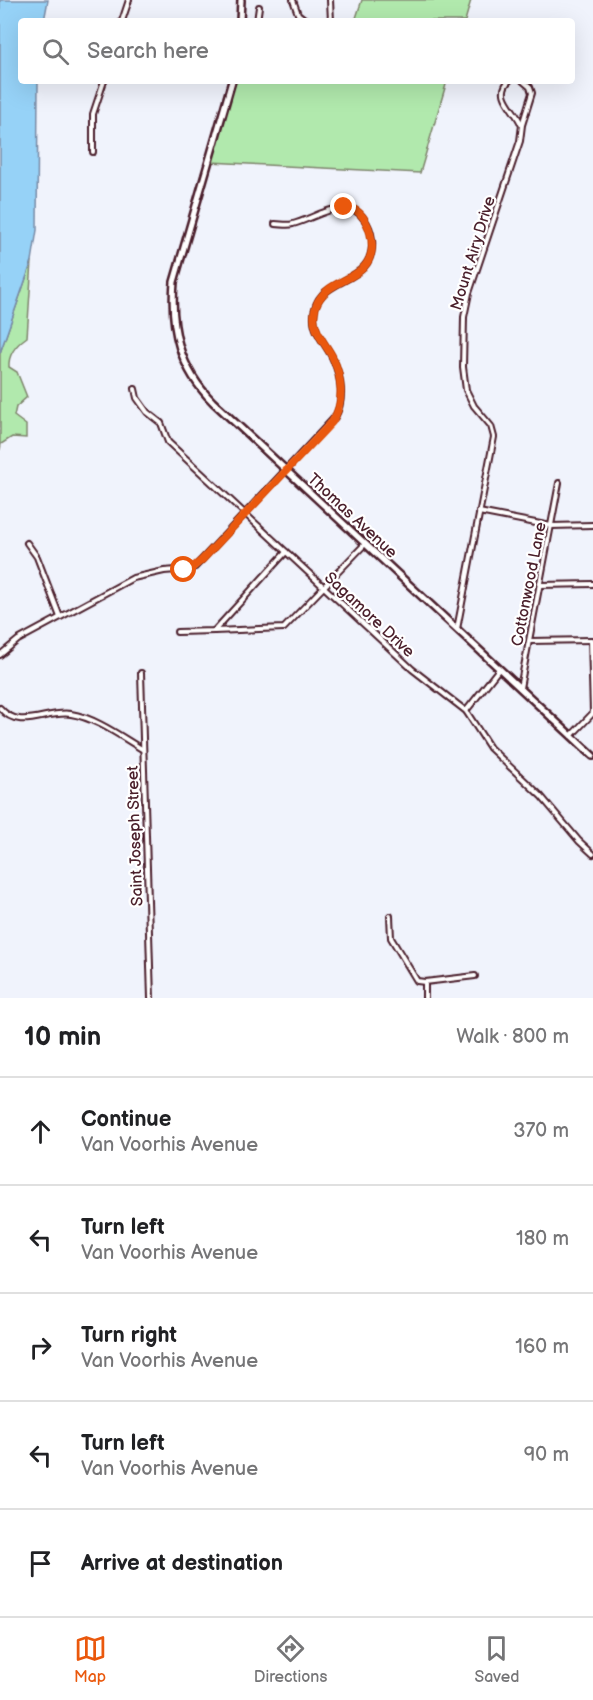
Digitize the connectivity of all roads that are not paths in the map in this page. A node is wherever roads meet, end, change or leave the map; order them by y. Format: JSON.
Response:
{"nodes":[{"id":1,"x":129,"y":0,"type":"edge"},
{"id":2,"x":241,"y":0,"type":"edge"},
{"id":3,"x":293,"y":0,"type":"edge"},
{"id":4,"x":330,"y":0,"type":"edge"},
{"id":5,"x":259,"y":7,"type":"dead end"},
{"id":6,"x":123,"y":18,"type":"edge"},
{"id":7,"x":240,"y":18,"type":"edge"},
{"id":8,"x":257,"y":18,"type":"edge"},
{"id":9,"x":304,"y":18,"type":"edge"},
{"id":10,"x":331,"y":18,"type":"edge"},
{"id":11,"x":103,"y":84,"type":"edge"},
{"id":12,"x":231,"y":84,"type":"edge"},
{"id":13,"x":507,"y":84,"type":"edge"},
{"id":14,"x":526,"y":84,"type":"edge"},
{"id":15,"x":522,"y":125,"type":"junction"},
{"id":16,"x":93,"y":152,"type":"dead end"},
{"id":17,"x":275,"y":224,"type":"dead end"},
{"id":18,"x":135,"y":389,"type":"dead end"},
{"id":19,"x":286,"y":470,"type":"junction"},
{"id":20,"x":559,"y":483,"type":"dead end"},
{"id":21,"x":479,"y":512,"type":"junction"},
{"id":22,"x":245,"y":514,"type":"junction"},
{"id":23,"x":593,"y":525,"type":"edge"},
{"id":24,"x":551,"y":526,"type":"junction"},
{"id":25,"x":27,"y":543,"type":"dead end"},
{"id":26,"x":364,"y":544,"type":"junction"},
{"id":27,"x":286,"y":552,"type":"junction"},
{"id":28,"x":593,"y":584,"type":"edge"},
{"id":29,"x":541,"y":585,"type":"junction"},
{"id":30,"x":324,"y":587,"type":"junction"},
{"id":31,"x":60,"y":617,"type":"junction"},
{"id":32,"x":457,"y":630,"type":"junction"},
{"id":33,"x":214,"y":631,"type":"junction"},
{"id":34,"x":177,"y":632,"type":"dead end"},
{"id":35,"x":592,"y":640,"type":"edge"},
{"id":36,"x":530,"y":641,"type":"junction"},
{"id":37,"x":0,"y":656,"type":"edge"},
{"id":38,"x":499,"y":669,"type":"junction"},
{"id":39,"x":141,"y":673,"type":"dead end"},
{"id":40,"x":520,"y":689,"type":"junction"},
{"id":41,"x":0,"y":708,"type":"edge"},
{"id":42,"x":466,"y":711,"type":"junction"},
{"id":43,"x":571,"y":736,"type":"junction"},
{"id":44,"x":143,"y":750,"type":"junction"},
{"id":45,"x":593,"y":756,"type":"edge"},
{"id":46,"x":593,"y":854,"type":"edge"},
{"id":47,"x":390,"y":916,"type":"dead end"},
{"id":48,"x":475,"y":976,"type":"dead end"},
{"id":49,"x":424,"y":982,"type":"junction"},
{"id":50,"x":151,"y":998,"type":"edge"},
{"id":51,"x":425,"y":998,"type":"edge"}],
"edges":[{"from":1,"to":6,"type":"street"},
{"from":2,"to":7,"type":"main road"},
{"from":3,"to":9,"type":"street"},
{"from":4,"to":10,"type":"street"},
{"from":5,"to":8,"type":"street"},
{"from":11,"to":16,"type":"street"},
{"from":12,"to":19,"type":"main road","name":"Thomas Avenue"},
{"from":13,"to":15,"type":"street"},
{"from":14,"to":15,"type":"street","name":"Mount Airy Drive"},
{"from":15,"to":21,"type":"street","name":"Mount Airy Drive"},
{"from":17,"to":19,"type":"street"},
{"from":18,"to":22,"type":"street","name":"Sagamore Drive"},
{"from":19,"to":22,"type":"street"},
{"from":19,"to":26,"type":"main road","name":"Thomas Avenue"},
{"from":20,"to":24,"type":"street","name":"Cottonwood Lane"},
{"from":21,"to":24,"type":"street"},
{"from":21,"to":32,"type":"street","name":"Mount Airy Drive"},
{"from":22,"to":27,"type":"street","name":"Sagamore Drive"},
{"from":22,"to":31,"type":"street"},
{"from":23,"to":24,"type":"street"},
{"from":24,"to":29,"type":"street","name":"Cottonwood Lane"},
{"from":25,"to":31,"type":"street"},
{"from":26,"to":30,"type":"street"},
{"from":26,"to":32,"type":"main road","name":"Thomas Avenue"},
{"from":27,"to":30,"type":"street","name":"Sagamore Drive"},
{"from":27,"to":33,"type":"street"},
{"from":28,"to":29,"type":"street"},
{"from":29,"to":36,"type":"street","name":"Cottonwood Lane"},
{"from":30,"to":33,"type":"street"},
{"from":30,"to":42,"type":"street","name":"Sagamore Drive"},
{"from":31,"to":37,"type":"street"},
{"from":32,"to":38,"type":"main road","name":"Thomas Avenue"},
{"from":33,"to":34,"type":"street"},
{"from":35,"to":36,"type":"street"},
{"from":35,"to":43,"type":"street"},
{"from":36,"to":40,"type":"street","name":"Cottonwood Lane"},
{"from":38,"to":40,"type":"main road","name":"Thomas Avenue"},
{"from":38,"to":42,"type":"street"},
{"from":39,"to":44,"type":"street","name":"Saint Joseph Street"},
{"from":40,"to":43,"type":"main road","name":"Thomas Avenue"},
{"from":41,"to":44,"type":"street"},
{"from":42,"to":46,"type":"street","name":"Sagamore Drive"},
{"from":43,"to":45,"type":"main road","name":"Thomas Avenue"},
{"from":44,"to":50,"type":"street","name":"Saint Joseph Street"},
{"from":47,"to":49,"type":"street"},
{"from":48,"to":49,"type":"street"},
{"from":49,"to":51,"type":"street"}]}
